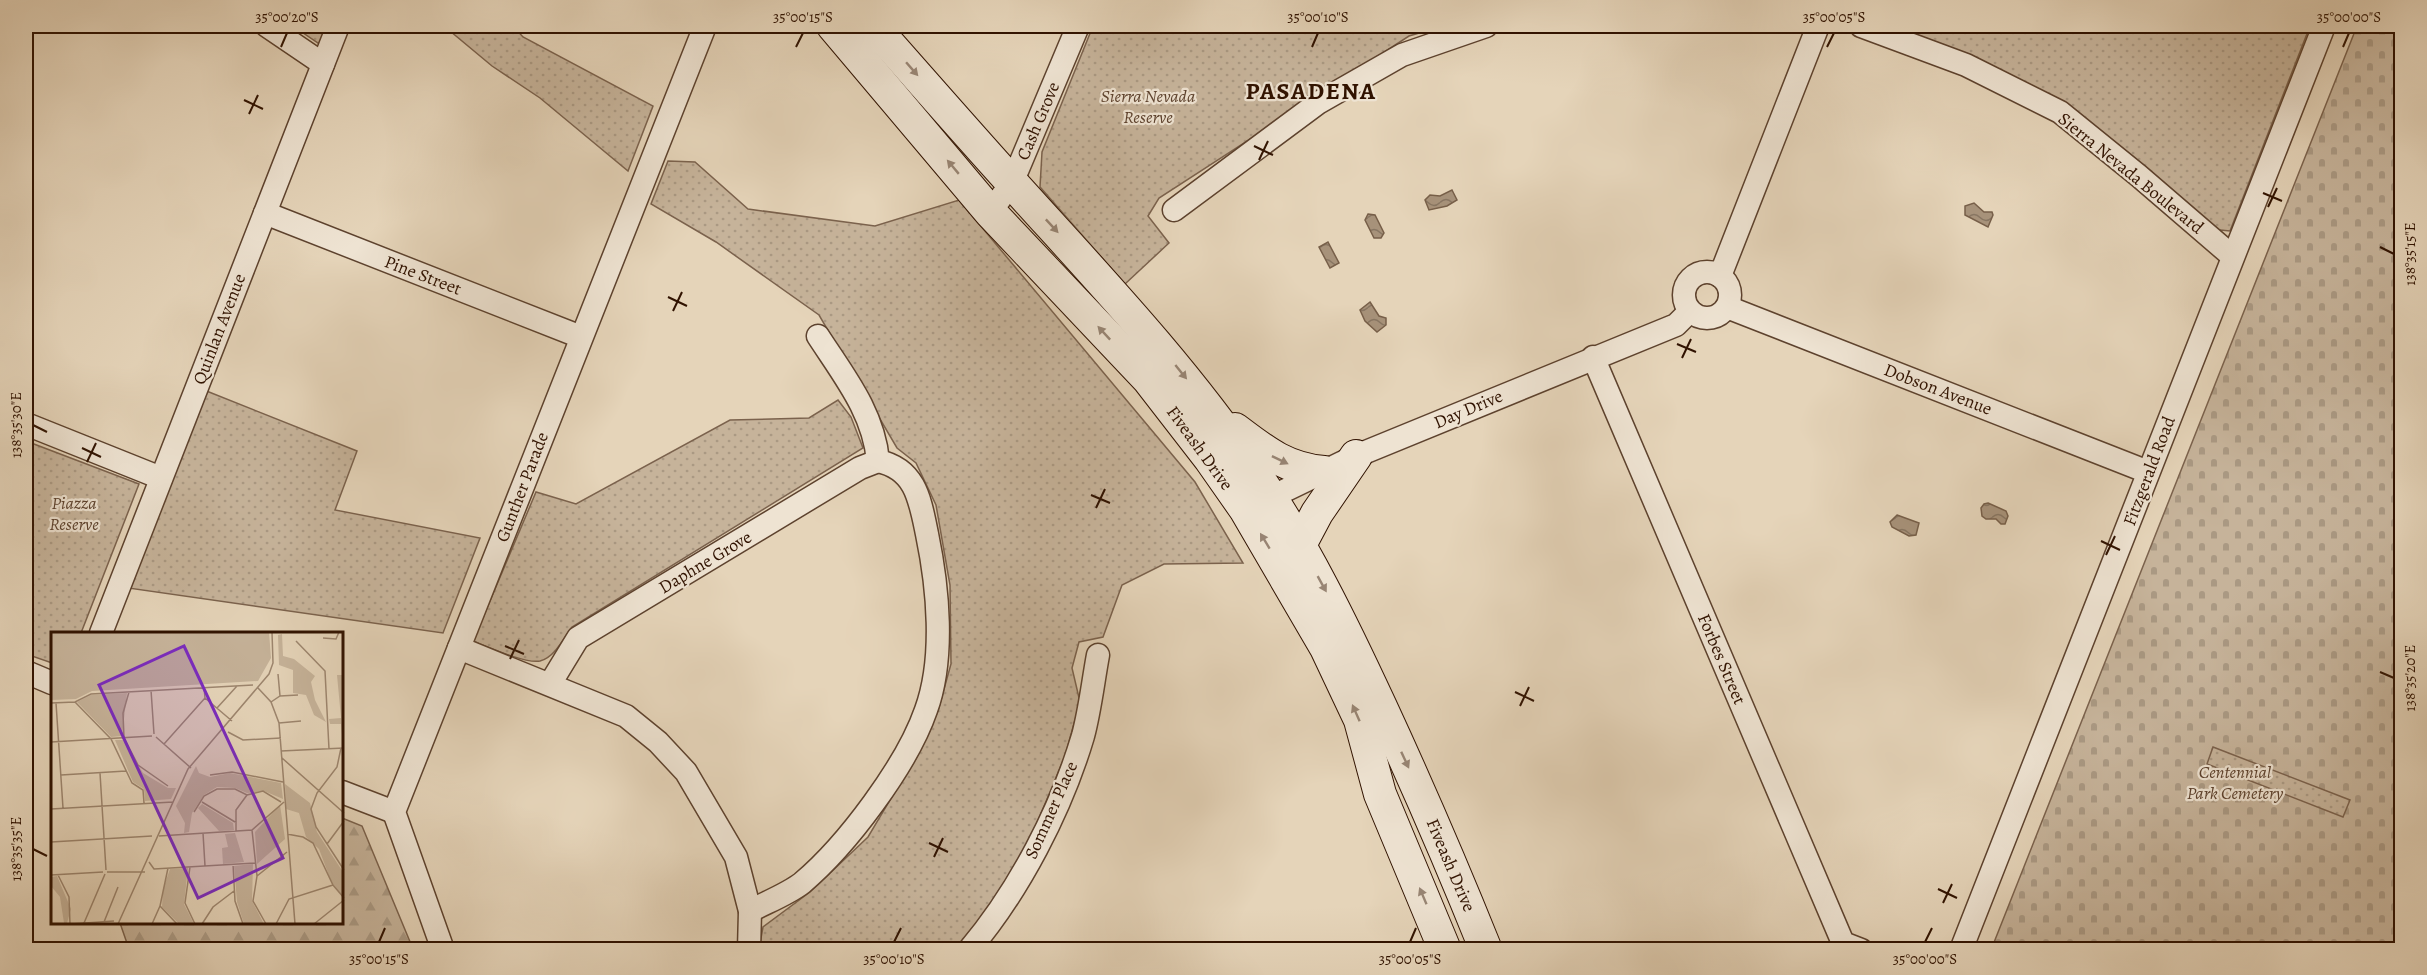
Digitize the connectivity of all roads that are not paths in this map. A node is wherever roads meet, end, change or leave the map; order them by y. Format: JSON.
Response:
{"nodes":[{"id":1,"x":267,"y":26,"type":"edge"},
{"id":2,"x":338,"y":26,"type":"edge"},
{"id":3,"x":705,"y":26,"type":"edge"},
{"id":4,"x":833,"y":26,"type":"edge"},
{"id":5,"x":873,"y":26,"type":"edge"},
{"id":6,"x":1078,"y":26,"type":"edge"},
{"id":7,"x":1486,"y":26,"type":"edge"},
{"id":8,"x":1818,"y":26,"type":"edge"},
{"id":9,"x":1861,"y":26,"type":"edge"},
{"id":10,"x":2324,"y":26,"type":"edge"},
{"id":11,"x":323,"y":64,"type":"junction"},
{"id":12,"x":1012,"y":183,"type":"junction"},
{"id":13,"x":1174,"y":210,"type":"dead end"},
{"id":14,"x":990,"y":212,"type":"junction"},
{"id":15,"x":265,"y":213,"type":"junction"},
{"id":16,"x":2232,"y":256,"type":"junction"},
{"id":17,"x":1720,"y":276,"type":"junction"},
{"id":18,"x":1727,"y":307,"type":"junction"},
{"id":19,"x":1690,"y":311,"type":"junction"},
{"id":20,"x":818,"y":336,"type":"dead end"},
{"id":21,"x":581,"y":337,"type":"junction"},
{"id":22,"x":1593,"y":357,"type":"junction"},
{"id":23,"x":1215,"y":415,"type":"junction"},
{"id":24,"x":26,"y":424,"type":"edge"},
{"id":25,"x":1356,"y":456,"type":"junction"},
{"id":26,"x":878,"y":461,"type":"junction"},
{"id":27,"x":1324,"y":472,"type":"junction"},
{"id":28,"x":2148,"y":472,"type":"junction"},
{"id":29,"x":161,"y":478,"type":"junction"},
{"id":30,"x":1258,"y":503,"type":"junction"},
{"id":31,"x":1300,"y":545,"type":"junction"},
{"id":32,"x":101,"y":632,"type":"edge"},
{"id":33,"x":459,"y":648,"type":"junction"},
{"id":34,"x":1098,"y":655,"type":"dead end"},
{"id":35,"x":26,"y":672,"type":"edge"},
{"id":36,"x":51,"y":682,"type":"edge"},
{"id":37,"x":550,"y":684,"type":"junction"},
{"id":38,"x":344,"y":793,"type":"edge"},
{"id":39,"x":394,"y":812,"type":"junction"},
{"id":40,"x":750,"y":911,"type":"junction"},
{"id":41,"x":1846,"y":947,"type":"edge"},
{"id":42,"x":443,"y":950,"type":"edge"},
{"id":43,"x":749,"y":950,"type":"edge"},
{"id":44,"x":969,"y":950,"type":"edge"},
{"id":45,"x":1445,"y":950,"type":"edge"},
{"id":46,"x":1486,"y":950,"type":"edge"},
{"id":47,"x":1961,"y":950,"type":"edge"}],
"edges":[{"from":1,"to":11,"type":"street"},
{"from":2,"to":11,"type":"street","name":"Quinlan Avenue"},
{"from":3,"to":21,"type":"street","name":"Gunther Parade"},
{"from":14,"to":4,"type":"main road","name":"Fiveash Drive","one_way":true},
{"from":5,"to":12,"type":"main road","name":"Fiveash Drive","one_way":true},
{"from":6,"to":12,"type":"street","name":"Cash Grove"},
{"from":7,"to":13,"type":"street"},
{"from":8,"to":17,"type":"street"},
{"from":9,"to":16,"type":"street","name":"Sierra Nevada Boulevard"},
{"from":10,"to":16,"type":"street","name":"Fitzgerald Road"},
{"from":11,"to":15,"type":"street","name":"Quinlan Avenue"},
{"from":12,"to":14,"type":"street","name":"Cash Grove"},
{"from":12,"to":23,"type":"main road","name":"Fiveash Drive","one_way":true},
{"from":30,"to":14,"type":"main road","name":"Fiveash Drive","one_way":true},
{"from":15,"to":21,"type":"street","name":"Pine Street"},
{"from":15,"to":29,"type":"street","name":"Quinlan Avenue"},
{"from":16,"to":28,"type":"street","name":"Fitzgerald Road"},
{"from":17,"to":18,"type":"street"},
{"from":17,"to":19,"type":"street"},
{"from":18,"to":19,"type":"street"},
{"from":18,"to":28,"type":"street","name":"Dobson Avenue"},
{"from":19,"to":22,"type":"street","name":"Day Drive"},
{"from":20,"to":26,"type":"street"},
{"from":21,"to":33,"type":"street","name":"Gunther Parade"},
{"from":22,"to":25,"type":"street","name":"Day Drive"},
{"from":22,"to":41,"type":"street","name":"Forbes Street"},
{"from":23,"to":27,"type":"main road","one_way":true},
{"from":23,"to":30,"type":"main road","name":"Fiveash Drive"},
{"from":24,"to":29,"type":"street"},
{"from":25,"to":27,"type":"street","name":"Day Drive"},
{"from":25,"to":31,"type":"main road"},
{"from":26,"to":37,"type":"street","name":"Daphne Grove"},
{"from":26,"to":40,"type":"street"},
{"from":27,"to":30,"type":"street","name":"Day Drive"},
{"from":28,"to":47,"type":"street","name":"Fitzgerald Road"},
{"from":29,"to":32,"type":"street","name":"Quinlan Avenue"},
{"from":30,"to":31,"type":"main road","name":"Fiveash Drive"},
{"from":45,"to":30,"type":"main road","name":"Fiveash Drive","one_way":true},
{"from":31,"to":46,"type":"main road","name":"Fiveash Drive","one_way":true},
{"from":33,"to":37,"type":"street"},
{"from":33,"to":39,"type":"street","name":"Gunther Parade"},
{"from":34,"to":44,"type":"street","name":"Sommer Place"},
{"from":35,"to":36,"type":"street"},
{"from":37,"to":40,"type":"street"},
{"from":38,"to":39,"type":"street"},
{"from":39,"to":42,"type":"street"},
{"from":40,"to":43,"type":"street"}]}
